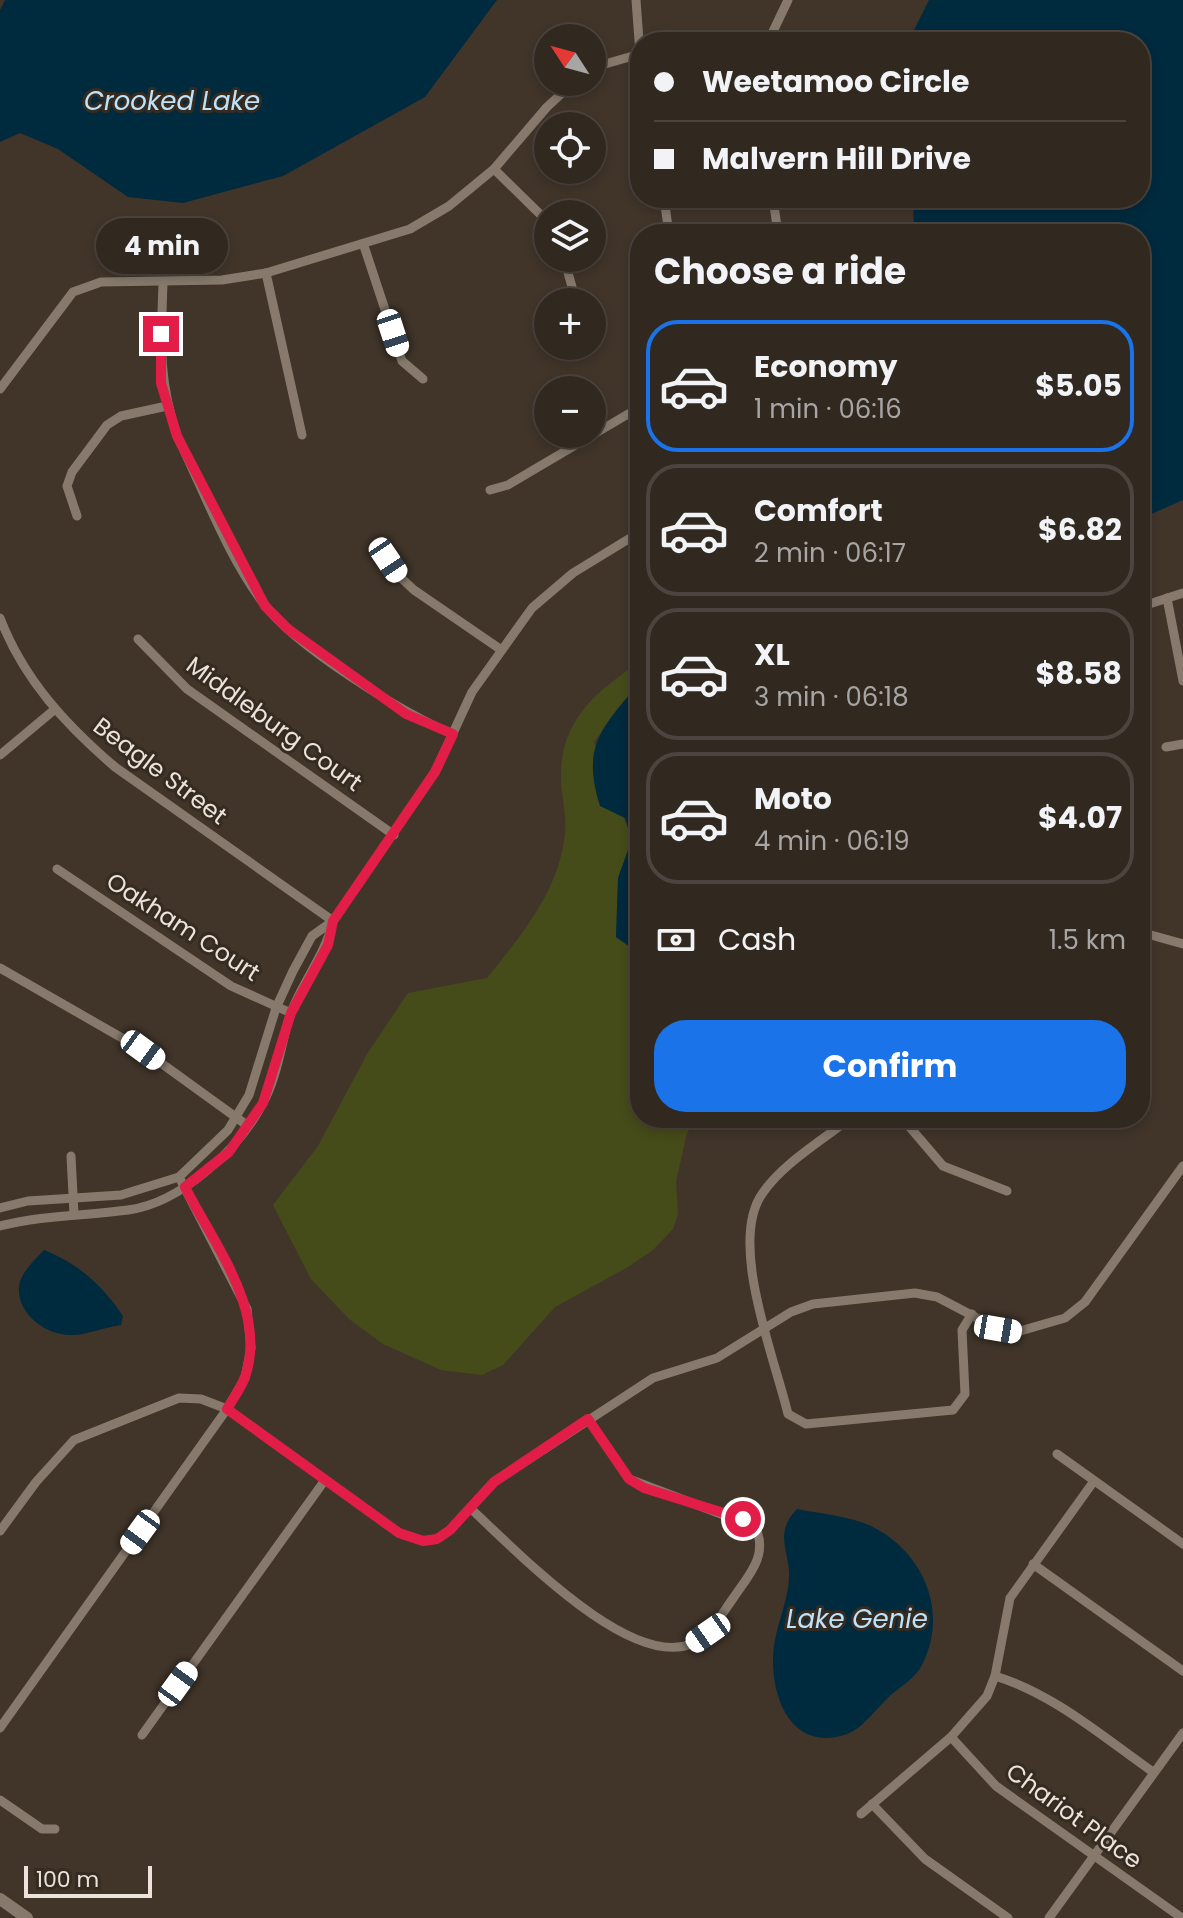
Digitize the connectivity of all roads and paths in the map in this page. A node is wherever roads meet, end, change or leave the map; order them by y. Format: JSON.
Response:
{"nodes":[{"id":1,"x":636,"y":0,"type":"edge"},
{"id":2,"x":788,"y":0,"type":"edge"},
{"id":3,"x":638,"y":32,"type":"edge"},
{"id":4,"x":773,"y":32,"type":"edge"},
{"id":5,"x":630,"y":57,"type":"edge"},
{"id":6,"x":606,"y":64,"type":"edge"},
{"id":7,"x":559,"y":96,"type":"edge"},
{"id":8,"x":494,"y":169,"type":"junction"},
{"id":9,"x":534,"y":208,"type":"edge"},
{"id":10,"x":364,"y":246,"type":"junction"},
{"id":11,"x":266,"y":273,"type":"junction"},
{"id":12,"x":163,"y":283,"type":"junction"},
{"id":13,"x":423,"y":379,"type":"dead end"},
{"id":14,"x":0,"y":389,"type":"edge"},
{"id":15,"x":167,"y":406,"type":"junction"},
{"id":16,"x":630,"y":413,"type":"edge"},
{"id":17,"x":302,"y":435,"type":"dead end"},
{"id":18,"x":490,"y":490,"type":"dead end"},
{"id":19,"x":77,"y":516,"type":"dead end"},
{"id":20,"x":630,"y":538,"type":"edge"},
{"id":21,"x":377,"y":543,"type":"dead end"},
{"id":22,"x":1183,"y":593,"type":"edge"},
{"id":23,"x":1167,"y":598,"type":"junction"},
{"id":24,"x":1150,"y":604,"type":"edge"},
{"id":25,"x":1,"y":622,"type":"edge"},
{"id":26,"x":138,"y":639,"type":"dead end"},
{"id":27,"x":500,"y":649,"type":"junction"},
{"id":28,"x":1183,"y":681,"type":"edge"},
{"id":29,"x":54,"y":710,"type":"junction"},
{"id":30,"x":453,"y":734,"type":"junction"},
{"id":31,"x":1183,"y":744,"type":"edge"},
{"id":32,"x":1166,"y":747,"type":"dead end"},
{"id":33,"x":0,"y":755,"type":"edge"},
{"id":34,"x":394,"y":835,"type":"junction"},
{"id":35,"x":57,"y":869,"type":"dead end"},
{"id":36,"x":333,"y":921,"type":"junction"},
{"id":37,"x":1150,"y":935,"type":"edge"},
{"id":38,"x":1183,"y":944,"type":"edge"},
{"id":39,"x":0,"y":968,"type":"edge"},
{"id":40,"x":276,"y":1008,"type":"junction"},
{"id":41,"x":291,"y":1013,"type":"junction"},
{"id":42,"x":234,"y":1116,"type":"junction"},
{"id":43,"x":248,"y":1126,"type":"junction"},
{"id":44,"x":837,"y":1128,"type":"edge"},
{"id":45,"x":911,"y":1128,"type":"edge"},
{"id":46,"x":71,"y":1156,"type":"dead end"},
{"id":47,"x":1183,"y":1166,"type":"edge"},
{"id":48,"x":179,"y":1177,"type":"junction"},
{"id":49,"x":185,"y":1187,"type":"junction"},
{"id":50,"x":1007,"y":1191,"type":"dead end"},
{"id":51,"x":73,"y":1199,"type":"junction"},
{"id":52,"x":0,"y":1208,"type":"edge"},
{"id":53,"x":74,"y":1214,"type":"junction"},
{"id":54,"x":0,"y":1226,"type":"edge"},
{"id":55,"x":972,"y":1314,"type":"junction"},
{"id":56,"x":763,"y":1328,"type":"junction"},
{"id":57,"x":227,"y":1409,"type":"junction"},
{"id":58,"x":588,"y":1419,"type":"junction"},
{"id":59,"x":1057,"y":1454,"type":"dead end"},
{"id":60,"x":325,"y":1480,"type":"junction"},
{"id":61,"x":1094,"y":1481,"type":"junction"},
{"id":62,"x":470,"y":1508,"type":"junction"},
{"id":63,"x":0,"y":1531,"type":"edge"},
{"id":64,"x":1183,"y":1544,"type":"edge"},
{"id":65,"x":1033,"y":1564,"type":"junction"},
{"id":66,"x":1183,"y":1671,"type":"edge"},
{"id":67,"x":995,"y":1676,"type":"junction"},
{"id":68,"x":0,"y":1728,"type":"edge"},
{"id":69,"x":1183,"y":1733,"type":"edge"},
{"id":70,"x":142,"y":1735,"type":"dead end"},
{"id":71,"x":951,"y":1737,"type":"junction"},
{"id":72,"x":1153,"y":1772,"type":"junction"},
{"id":73,"x":0,"y":1800,"type":"edge"},
{"id":74,"x":872,"y":1804,"type":"junction"},
{"id":75,"x":861,"y":1814,"type":"dead end"},
{"id":76,"x":55,"y":1829,"type":"dead end"},
{"id":77,"x":1094,"y":1854,"type":"junction"},
{"id":78,"x":0,"y":1899,"type":"edge"},
{"id":79,"x":27,"y":1918,"type":"edge"},
{"id":80,"x":1008,"y":1918,"type":"edge"},
{"id":81,"x":1049,"y":1918,"type":"edge"},
{"id":82,"x":1182,"y":1918,"type":"edge"}],
"edges":[{"from":1,"to":3,"type":"street"},
{"from":2,"to":4,"type":"street"},
{"from":5,"to":6,"type":"street"},
{"from":7,"to":8,"type":"street"},
{"from":8,"to":9,"type":"street"},
{"from":8,"to":10,"type":"street"},
{"from":10,"to":11,"type":"street"},
{"from":10,"to":13,"type":"street"},
{"from":11,"to":12,"type":"street"},
{"from":11,"to":17,"type":"street"},
{"from":12,"to":14,"type":"street"},
{"from":12,"to":15,"type":"street"},
{"from":15,"to":19,"type":"street"},
{"from":15,"to":30,"type":"street"},
{"from":16,"to":18,"type":"street"},
{"from":20,"to":27,"type":"street"},
{"from":21,"to":27,"type":"street"},
{"from":22,"to":23,"type":"street"},
{"from":23,"to":24,"type":"street"},
{"from":23,"to":28,"type":"street"},
{"from":25,"to":29,"type":"street","name":"Beagle Street"},
{"from":26,"to":34,"type":"street","name":"Middleburg Court"},
{"from":27,"to":30,"type":"street"},
{"from":29,"to":33,"type":"street"},
{"from":29,"to":36,"type":"street","name":"Beagle Street"},
{"from":30,"to":34,"type":"street"},
{"from":31,"to":32,"type":"street"},
{"from":34,"to":36,"type":"street"},
{"from":35,"to":40,"type":"street","name":"Oakham Court"},
{"from":36,"to":40,"type":"street"},
{"from":36,"to":41,"type":"street"},
{"from":37,"to":38,"type":"street"},
{"from":39,"to":42,"type":"street"},
{"from":40,"to":41,"type":"street","name":"Oakham Court"},
{"from":40,"to":42,"type":"street"},
{"from":41,"to":43,"type":"street"},
{"from":42,"to":43,"type":"street"},
{"from":42,"to":48,"type":"street"},
{"from":43,"to":49,"type":"street"},
{"from":44,"to":56,"type":"street"},
{"from":45,"to":50,"type":"street"},
{"from":46,"to":51,"type":"street"},
{"from":47,"to":55,"type":"street"},
{"from":48,"to":49,"type":"street"},
{"from":48,"to":51,"type":"street"},
{"from":49,"to":53,"type":"street"},
{"from":49,"to":57,"type":"street"},
{"from":51,"to":52,"type":"street"},
{"from":51,"to":53,"type":"street"},
{"from":53,"to":54,"type":"street"},
{"from":55,"to":56,"type":"street"},
{"from":55,"to":56,"type":"street"},
{"from":56,"to":58,"type":"street"},
{"from":57,"to":60,"type":"street"},
{"from":57,"to":63,"type":"street"},
{"from":57,"to":68,"type":"street"},
{"from":58,"to":62,"type":"street"},
{"from":58,"to":62,"type":"street"},
{"from":59,"to":61,"type":"street"},
{"from":60,"to":62,"type":"street"},
{"from":60,"to":70,"type":"street"},
{"from":61,"to":64,"type":"street"},
{"from":61,"to":65,"type":"street"},
{"from":65,"to":66,"type":"street"},
{"from":65,"to":67,"type":"street"},
{"from":67,"to":71,"type":"street"},
{"from":67,"to":72,"type":"street"},
{"from":69,"to":72,"type":"street"},
{"from":71,"to":74,"type":"street"},
{"from":71,"to":77,"type":"street","name":"Chariot Place"},
{"from":72,"to":77,"type":"street"},
{"from":73,"to":76,"type":"street"},
{"from":74,"to":75,"type":"street"},
{"from":74,"to":80,"type":"street"},
{"from":77,"to":81,"type":"street"},
{"from":77,"to":82,"type":"street","name":"Chariot Place"},
{"from":78,"to":79,"type":"main road"}]}
